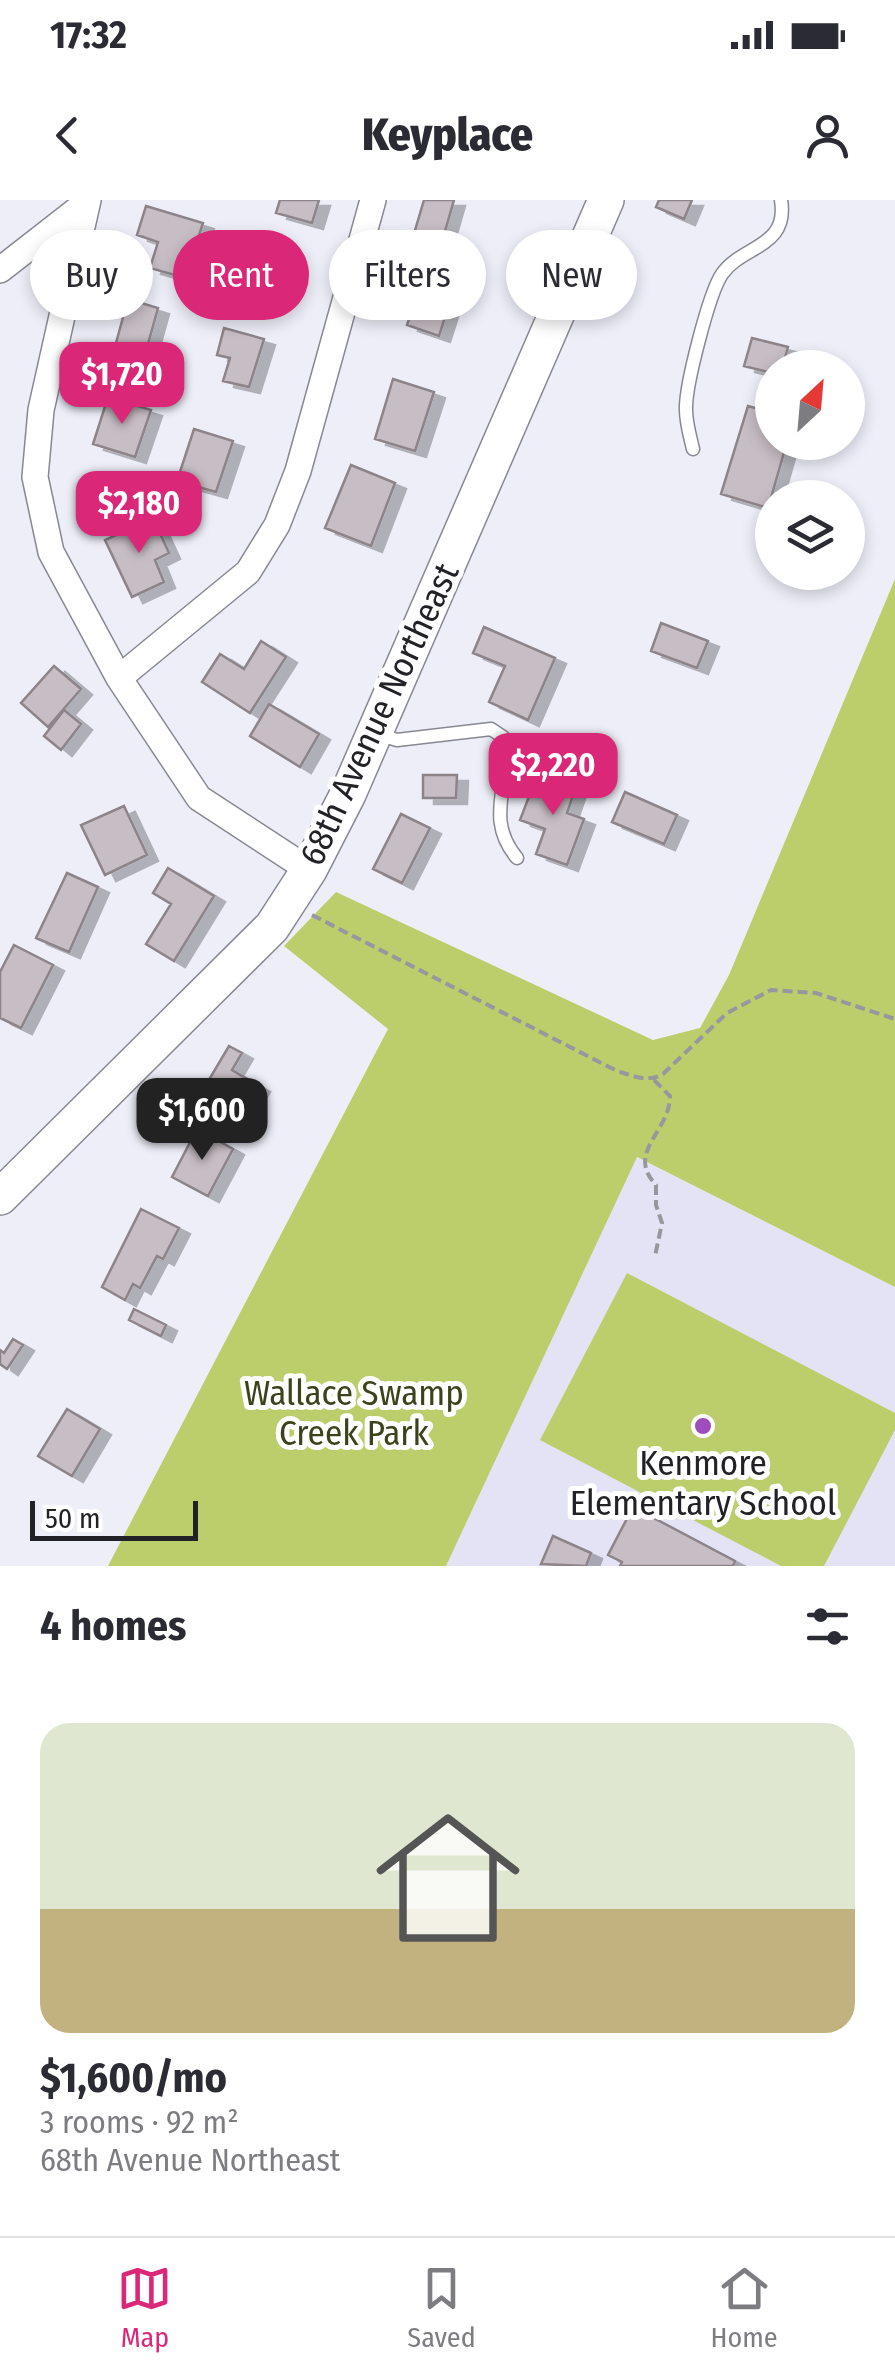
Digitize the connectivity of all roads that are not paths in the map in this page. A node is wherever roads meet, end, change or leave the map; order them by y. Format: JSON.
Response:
{"nodes":[{"id":1,"x":373,"y":200,"type":"edge"},
{"id":2,"x":606,"y":200,"type":"edge"},
{"id":3,"x":781,"y":200,"type":"edge"},
{"id":4,"x":87,"y":202,"type":"edge"},
{"id":5,"x":0,"y":270,"type":"edge"},
{"id":6,"x":693,"y":449,"type":"dead end"},
{"id":7,"x":120,"y":678,"type":"junction"},
{"id":8,"x":374,"y":733,"type":"junction"},
{"id":9,"x":516,"y":858,"type":"dead end"},
{"id":10,"x":309,"y":870,"type":"junction"},
{"id":11,"x":0,"y":1197,"type":"edge"}],
"edges":[{"from":1,"to":7,"type":"street"},
{"from":2,"to":8,"type":"street","name":"68th Avenue Northeast"},
{"from":3,"to":6,"type":"lane"},
{"from":4,"to":5,"type":"street"},
{"from":4,"to":7,"type":"street"},
{"from":7,"to":10,"type":"street"},
{"from":8,"to":9,"type":"lane"},
{"from":8,"to":10,"type":"street","name":"68th Avenue Northeast"},
{"from":10,"to":11,"type":"street","name":"68th Avenue Northeast"}]}
